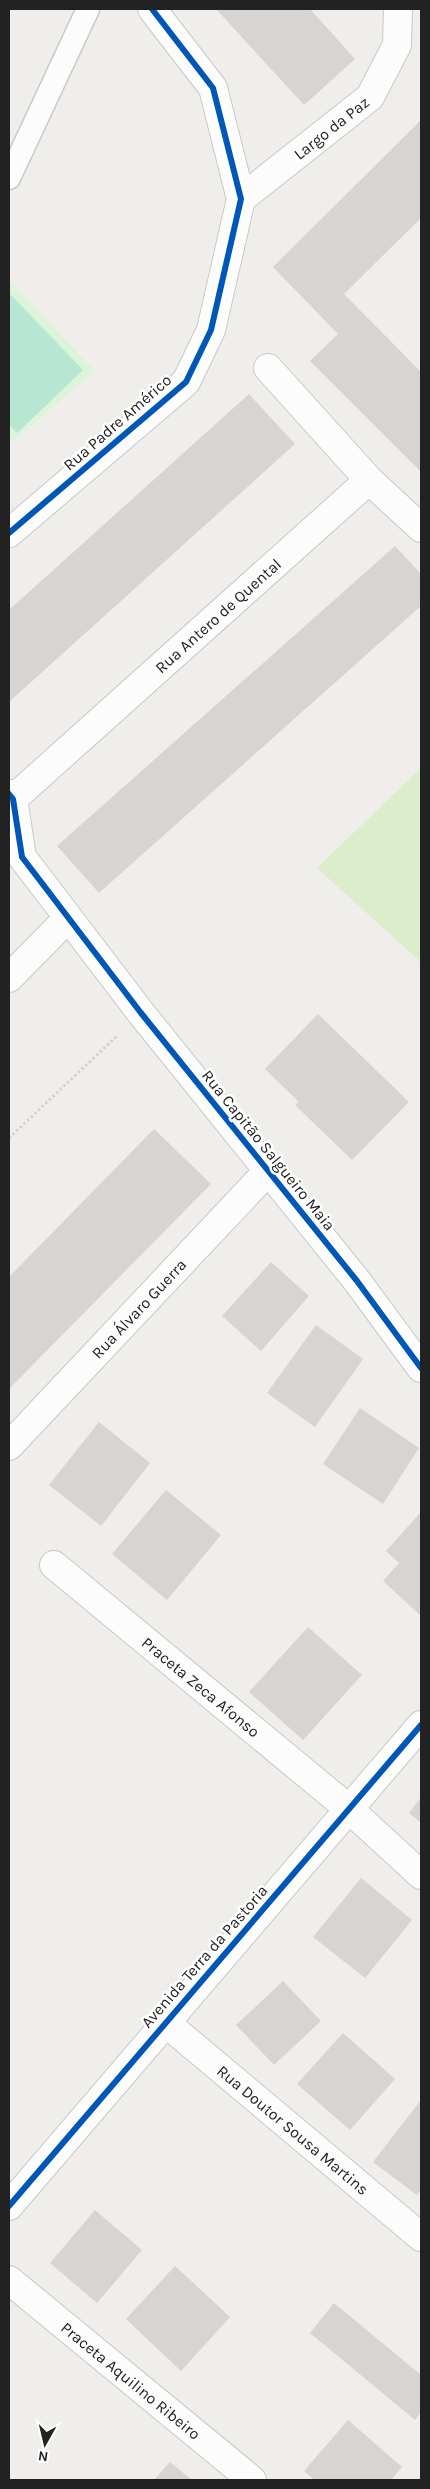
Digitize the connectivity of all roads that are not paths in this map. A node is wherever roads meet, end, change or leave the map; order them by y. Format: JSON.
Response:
{"nodes":[{"id":1,"x":88,"y":9,"type":"edge"},
{"id":2,"x":152,"y":9,"type":"edge"},
{"id":3,"x":398,"y":9,"type":"edge"},
{"id":4,"x":9,"y":178,"type":"edge"},
{"id":5,"x":241,"y":199,"type":"junction"},
{"id":6,"x":268,"y":368,"type":"dead end"},
{"id":7,"x":369,"y":480,"type":"junction"},
{"id":8,"x":421,"y":528,"type":"edge"},
{"id":9,"x":9,"y":533,"type":"edge"},
{"id":10,"x":11,"y":797,"type":"edge"},
{"id":11,"x":68,"y":918,"type":"junction"},
{"id":12,"x":9,"y":978,"type":"edge"},
{"id":13,"x":268,"y":1171,"type":"junction"},
{"id":14,"x":421,"y":1368,"type":"edge"},
{"id":15,"x":9,"y":1446,"type":"edge"},
{"id":16,"x":54,"y":1565,"type":"dead end"},
{"id":17,"x":421,"y":1725,"type":"edge"},
{"id":18,"x":349,"y":1809,"type":"junction"},
{"id":19,"x":421,"y":1875,"type":"edge"},
{"id":20,"x":166,"y":2023,"type":"junction"},
{"id":21,"x":9,"y":2206,"type":"edge"},
{"id":22,"x":421,"y":2238,"type":"edge"},
{"id":23,"x":9,"y":2280,"type":"edge"},
{"id":24,"x":252,"y":2480,"type":"edge"}],
"edges":[{"from":1,"to":4,"type":"lane"},
{"from":2,"to":5,"type":"street","name":"Rua Padre Américo"},
{"from":3,"to":5,"type":"street","name":"Largo da Paz"},
{"from":5,"to":9,"type":"street","name":"Rua Padre Américo"},
{"from":6,"to":7,"type":"street"},
{"from":7,"to":8,"type":"street"},
{"from":7,"to":10,"type":"street","name":"Rua Antero de Quental"},
{"from":10,"to":11,"type":"street","name":"Rua Capitão Salgueiro Maia"},
{"from":11,"to":12,"type":"street"},
{"from":11,"to":13,"type":"street","name":"Rua Capitão Salgueiro Maia"},
{"from":13,"to":14,"type":"street","name":"Rua Capitão Salgueiro Maia"},
{"from":13,"to":15,"type":"street","name":"Rua Álvaro Guerra"},
{"from":16,"to":18,"type":"street","name":"Praceta Zeca Afonso"},
{"from":17,"to":18,"type":"street","name":"Avenida Terra da Pastoria"},
{"from":18,"to":19,"type":"street"},
{"from":18,"to":20,"type":"street","name":"Avenida Terra da Pastoria"},
{"from":20,"to":21,"type":"street","name":"Avenida Terra da Pastoria"},
{"from":20,"to":22,"type":"street","name":"Rua Doutor Sousa Martins"},
{"from":23,"to":24,"type":"street","name":"Praceta Aquilino Ribeiro"}]}
